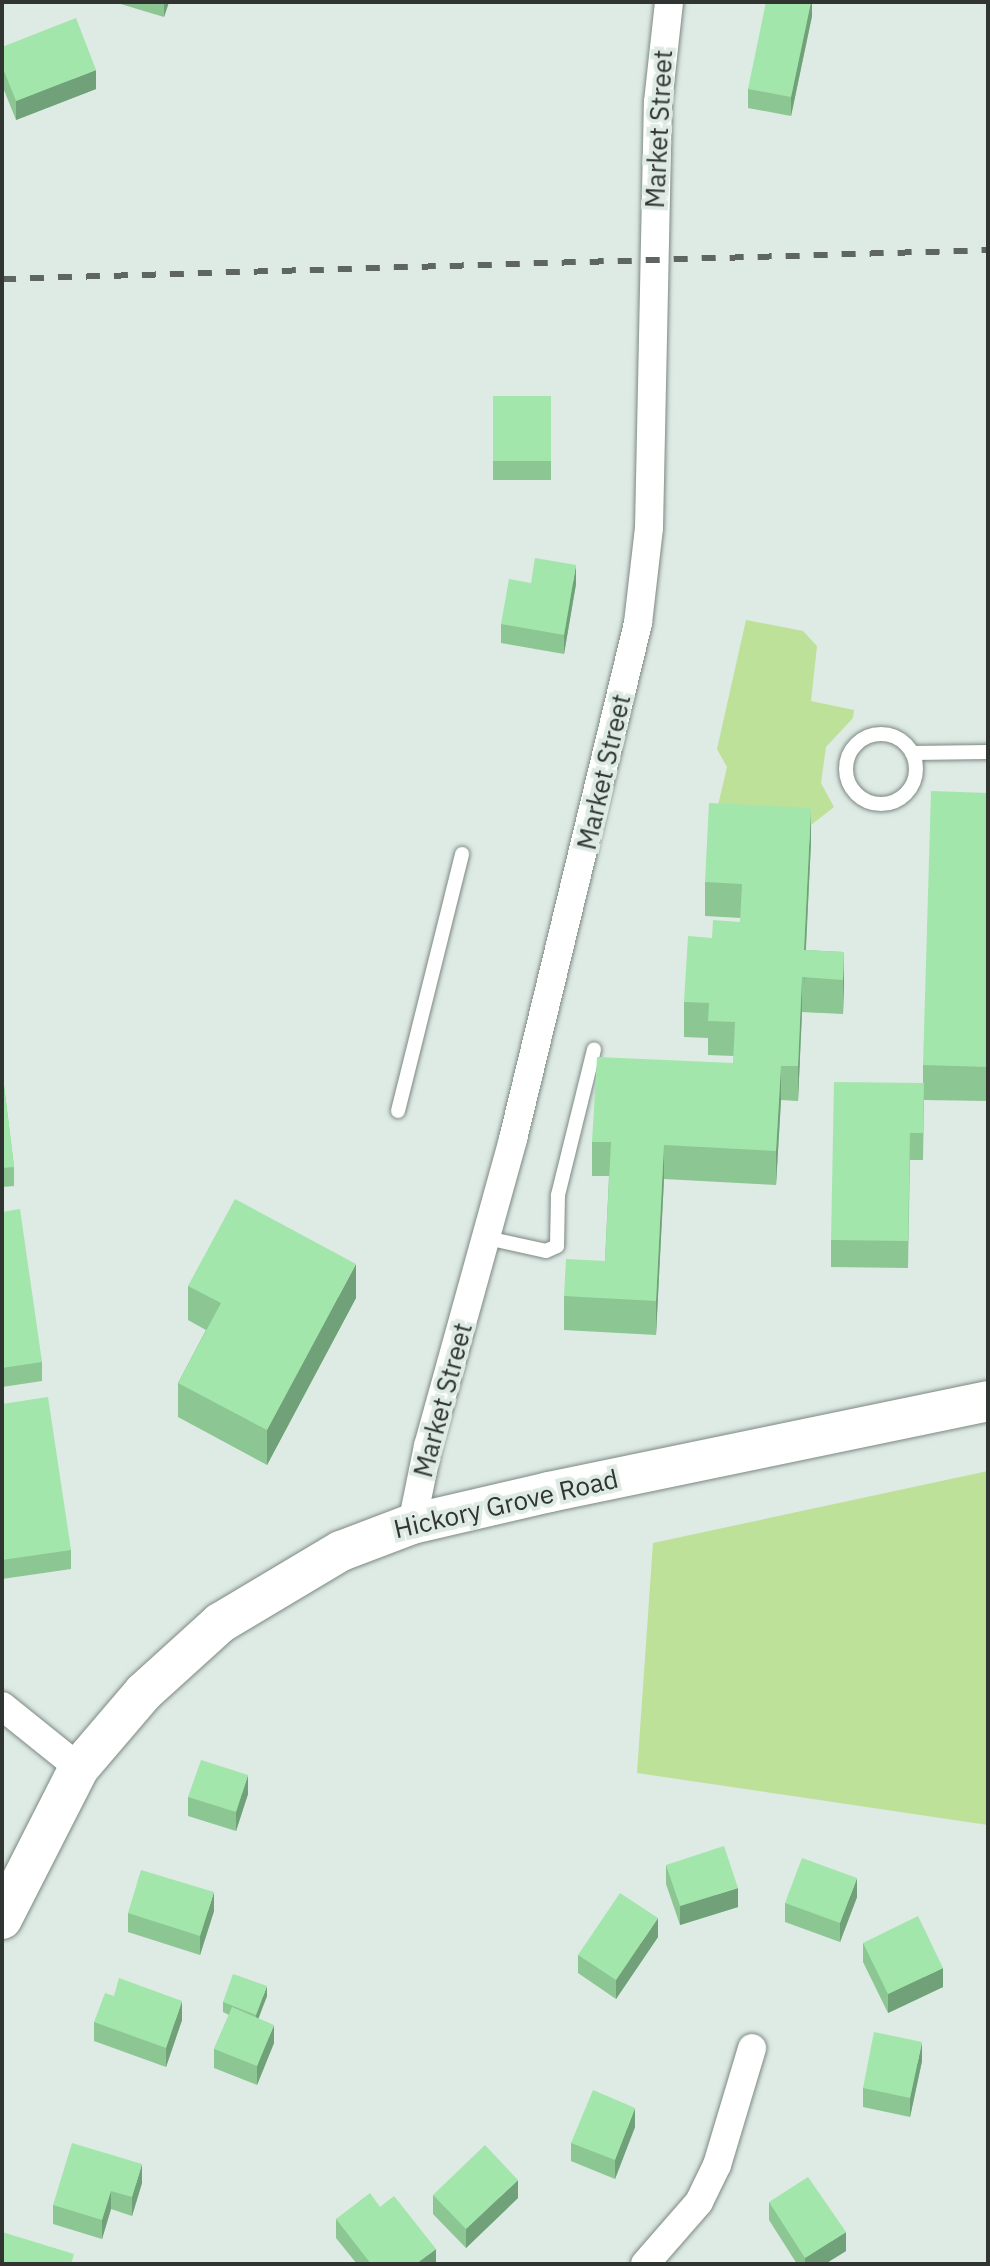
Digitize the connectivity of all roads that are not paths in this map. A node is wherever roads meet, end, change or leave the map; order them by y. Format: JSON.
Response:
{"nodes":[{"id":1,"x":669,"y":2,"type":"edge"},
{"id":2,"x":988,"y":752,"type":"edge"},
{"id":3,"x":912,"y":753,"type":"junction"},
{"id":4,"x":462,"y":854,"type":"dead end"},
{"id":5,"x":594,"y":1049,"type":"dead end"},
{"id":6,"x":398,"y":1111,"type":"dead end"},
{"id":7,"x":487,"y":1238,"type":"junction"},
{"id":8,"x":988,"y":1401,"type":"edge"},
{"id":9,"x":412,"y":1524,"type":"junction"},
{"id":10,"x":2,"y":1706,"type":"edge"},
{"id":11,"x":79,"y":1768,"type":"junction"},
{"id":12,"x":2,"y":1919,"type":"edge"},
{"id":13,"x":752,"y":2048,"type":"dead end"},
{"id":14,"x":645,"y":2264,"type":"edge"}],
"edges":[{"from":1,"to":7,"type":"street","name":"Market Street"},
{"from":2,"to":3,"type":"lane"},
{"from":3,"to":3,"type":"lane"},
{"from":4,"to":6,"type":"lane"},
{"from":5,"to":7,"type":"lane"},
{"from":7,"to":9,"type":"street","name":"Market Street"},
{"from":8,"to":9,"type":"street","name":"Hickory Grove Road"},
{"from":9,"to":11,"type":"street","name":"Hickory Grove Road"},
{"from":10,"to":11,"type":"street"},
{"from":11,"to":12,"type":"street","name":"Hickory Grove Road"},
{"from":13,"to":14,"type":"street"}]}
